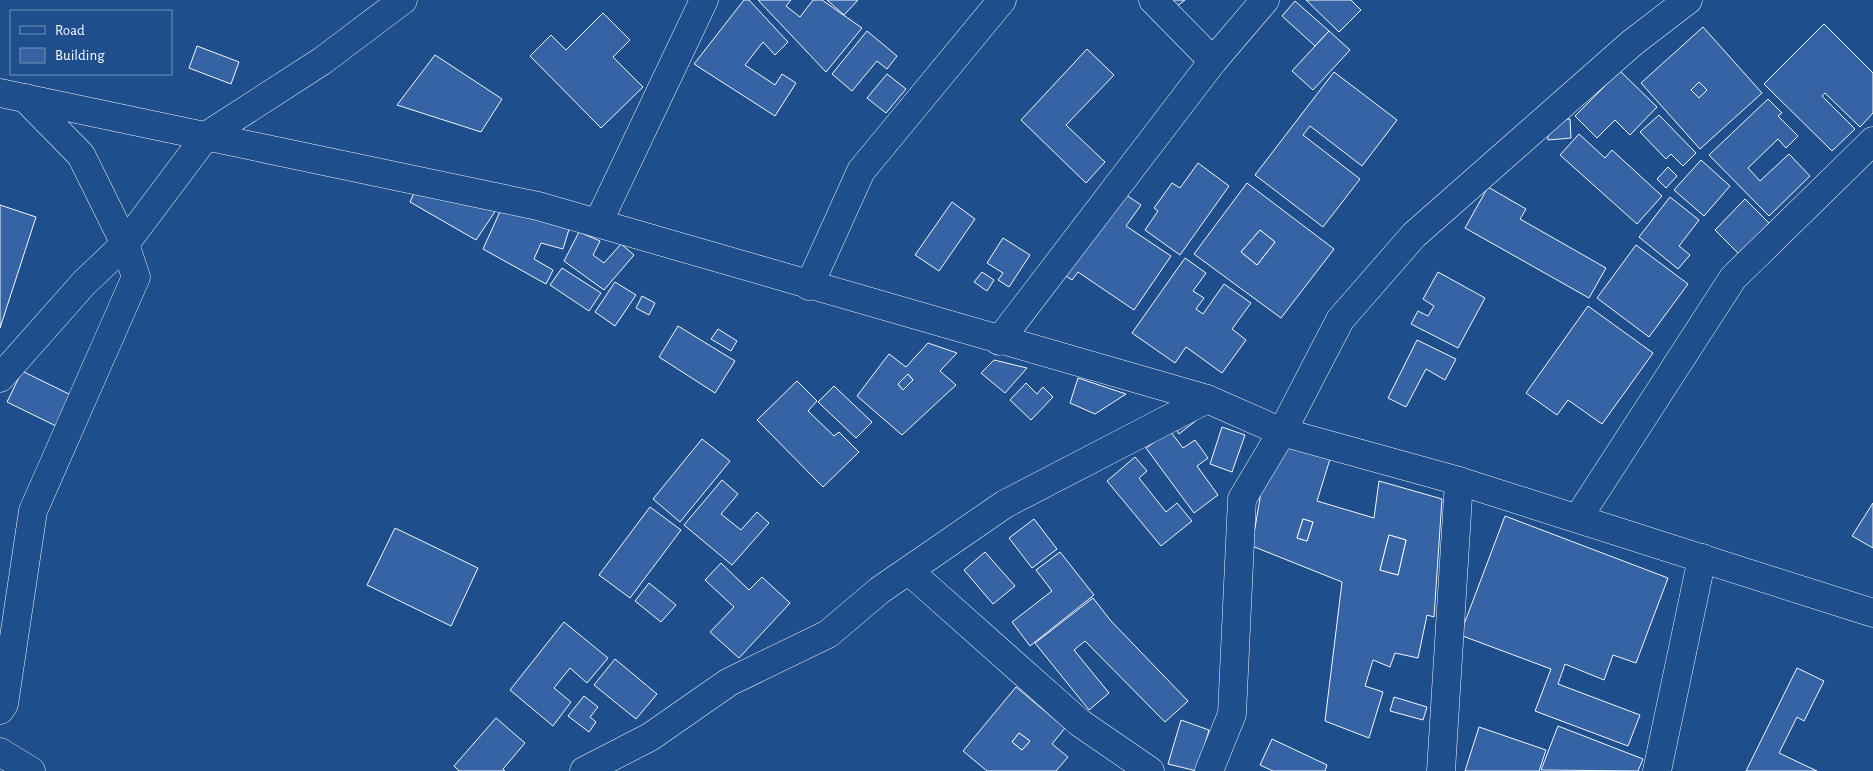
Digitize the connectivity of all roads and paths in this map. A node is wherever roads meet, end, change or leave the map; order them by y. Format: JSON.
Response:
{"nodes":[{"id":1,"x":403,"y":0,"type":"edge"},
{"id":2,"x":704,"y":0,"type":"edge"},
{"id":3,"x":1002,"y":0,"type":"edge"},
{"id":4,"x":1153,"y":0,"type":"edge"},
{"id":5,"x":1265,"y":0,"type":"edge"},
{"id":6,"x":1688,"y":0,"type":"edge"},
{"id":7,"x":1213,"y":61,"type":"junction"},
{"id":8,"x":12,"y":96,"type":"edge"},
{"id":9,"x":206,"y":136,"type":"junction"},
{"id":10,"x":1873,"y":141,"type":"edge"},
{"id":11,"x":598,"y":223,"type":"junction"},
{"id":12,"x":125,"y":244,"type":"junction"},
{"id":13,"x":809,"y":286,"type":"junction"},
{"id":14,"x":1000,"y":341,"type":"junction"},
{"id":15,"x":0,"y":378,"type":"edge"},
{"id":16,"x":1207,"y":400,"type":"junction"},
{"id":17,"x":1282,"y":432,"type":"junction"},
{"id":18,"x":1459,"y":481,"type":"junction"},
{"id":19,"x":1578,"y":518,"type":"junction"},
{"id":20,"x":1702,"y":558,"type":"junction"},
{"id":21,"x":909,"y":571,"type":"junction"},
{"id":22,"x":1873,"y":613,"type":"edge"},
{"id":23,"x":0,"y":710,"type":"edge"},
{"id":24,"x":0,"y":752,"type":"edge"},
{"id":25,"x":599,"y":768,"type":"edge"},
{"id":26,"x":31,"y":771,"type":"edge"},
{"id":27,"x":1150,"y":771,"type":"edge"},
{"id":28,"x":1209,"y":771,"type":"edge"},
{"id":29,"x":1441,"y":771,"type":"edge"},
{"id":30,"x":1657,"y":771,"type":"edge"}],
"edges":[{"from":1,"to":9,"type":"street"},
{"from":2,"to":11,"type":"street"},
{"from":3,"to":13,"type":"street"},
{"from":4,"to":7,"type":"street"},
{"from":5,"to":7,"type":"street"},
{"from":6,"to":17,"type":"street"},
{"from":7,"to":14,"type":"street"},
{"from":8,"to":9,"type":"street"},
{"from":8,"to":12,"type":"street"},
{"from":9,"to":11,"type":"street"},
{"from":9,"to":12,"type":"street"},
{"from":10,"to":19,"type":"street"},
{"from":11,"to":13,"type":"street"},
{"from":12,"to":15,"type":"street"},
{"from":12,"to":23,"type":"street"},
{"from":13,"to":14,"type":"street"},
{"from":14,"to":16,"type":"street"},
{"from":16,"to":17,"type":"street"},
{"from":16,"to":21,"type":"street"},
{"from":17,"to":18,"type":"street"},
{"from":17,"to":28,"type":"street"},
{"from":18,"to":19,"type":"street"},
{"from":18,"to":29,"type":"street"},
{"from":19,"to":20,"type":"street"},
{"from":20,"to":22,"type":"street"},
{"from":20,"to":30,"type":"street"},
{"from":21,"to":25,"type":"street"},
{"from":21,"to":27,"type":"street"},
{"from":24,"to":26,"type":"street"}]}
